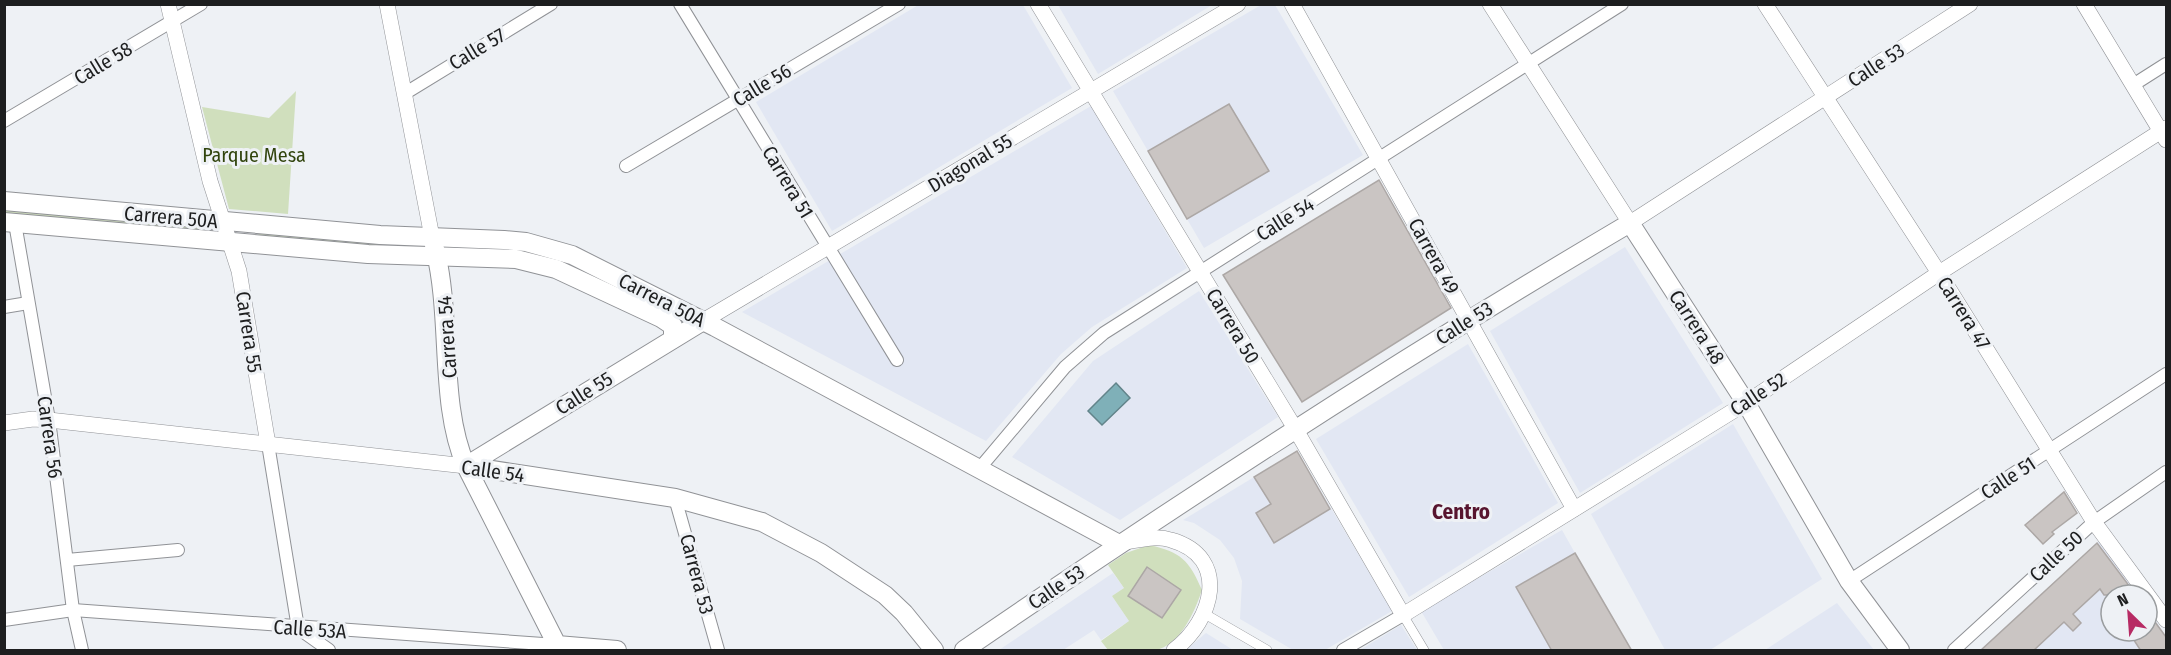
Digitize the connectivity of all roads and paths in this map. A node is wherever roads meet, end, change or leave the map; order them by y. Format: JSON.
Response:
{"nodes":[{"id":1,"x":168,"y":4,"type":"edge"},
{"id":2,"x":201,"y":4,"type":"edge"},
{"id":3,"x":387,"y":4,"type":"edge"},
{"id":4,"x":551,"y":4,"type":"edge"},
{"id":5,"x":680,"y":4,"type":"edge"},
{"id":6,"x":899,"y":4,"type":"edge"},
{"id":7,"x":1038,"y":4,"type":"edge"},
{"id":8,"x":1238,"y":4,"type":"edge"},
{"id":9,"x":1292,"y":4,"type":"edge"},
{"id":10,"x":1490,"y":4,"type":"edge"},
{"id":11,"x":1622,"y":4,"type":"edge"},
{"id":12,"x":1766,"y":4,"type":"edge"},
{"id":13,"x":1970,"y":4,"type":"edge"},
{"id":14,"x":2084,"y":4,"type":"edge"},
{"id":15,"x":172,"y":22,"type":"junction"},
{"id":16,"x":2166,"y":64,"type":"edge"},
{"id":17,"x":1528,"y":65,"type":"junction"},
{"id":18,"x":2133,"y":85,"type":"junction"},
{"id":19,"x":1089,"y":92,"type":"junction"},
{"id":20,"x":404,"y":94,"type":"junction"},
{"id":21,"x":1826,"y":97,"type":"junction"},
{"id":22,"x":738,"y":100,"type":"junction"},
{"id":23,"x":4,"y":121,"type":"edge"},
{"id":24,"x":2165,"y":133,"type":"edge"},
{"id":25,"x":1379,"y":159,"type":"junction"},
{"id":26,"x":626,"y":166,"type":"dead end"},
{"id":27,"x":8,"y":202,"type":"edge"},
{"id":28,"x":10,"y":222,"type":"edge"},
{"id":29,"x":223,"y":222,"type":"junction"},
{"id":30,"x":1630,"y":223,"type":"junction"},
{"id":31,"x":432,"y":237,"type":"junction"},
{"id":32,"x":230,"y":242,"type":"junction"},
{"id":33,"x":828,"y":247,"type":"junction"},
{"id":34,"x":437,"y":256,"type":"junction"},
{"id":35,"x":1200,"y":273,"type":"junction"},
{"id":36,"x":1939,"y":273,"type":"junction"},
{"id":37,"x":28,"y":303,"type":"junction"},
{"id":38,"x":4,"y":307,"type":"edge"},
{"id":39,"x":1469,"y":319,"type":"junction"},
{"id":40,"x":702,"y":321,"type":"junction"},
{"id":41,"x":673,"y":339,"type":"junction"},
{"id":42,"x":897,"y":360,"type":"dead end"},
{"id":43,"x":2166,"y":374,"type":"edge"},
{"id":44,"x":1746,"y":403,"type":"junction"},
{"id":45,"x":49,"y":420,"type":"junction"},
{"id":46,"x":4,"y":423,"type":"edge"},
{"id":47,"x":1296,"y":430,"type":"junction"},
{"id":48,"x":268,"y":444,"type":"junction"},
{"id":49,"x":2049,"y":451,"type":"junction"},
{"id":50,"x":466,"y":466,"type":"junction"},
{"id":51,"x":979,"y":469,"type":"junction"},
{"id":52,"x":2166,"y":472,"type":"edge"},
{"id":53,"x":675,"y":498,"type":"junction"},
{"id":54,"x":1574,"y":509,"type":"junction"},
{"id":55,"x":2094,"y":522,"type":"junction"},
{"id":56,"x":1119,"y":544,"type":"junction"},
{"id":57,"x":178,"y":550,"type":"dead end"},
{"id":58,"x":67,"y":560,"type":"junction"},
{"id":59,"x":1849,"y":581,"type":"junction"},
{"id":60,"x":73,"y":610,"type":"junction"},
{"id":61,"x":1205,"y":614,"type":"junction"},
{"id":62,"x":1403,"y":615,"type":"junction"},
{"id":63,"x":2166,"y":620,"type":"edge"},
{"id":64,"x":4,"y":621,"type":"edge"},
{"id":65,"x":298,"y":628,"type":"junction"},
{"id":66,"x":558,"y":648,"type":"edge"},
{"id":67,"x":82,"y":651,"type":"edge"},
{"id":68,"x":328,"y":651,"type":"edge"},
{"id":69,"x":617,"y":651,"type":"edge"},
{"id":70,"x":718,"y":651,"type":"edge"},
{"id":71,"x":934,"y":651,"type":"edge"},
{"id":72,"x":964,"y":651,"type":"edge"},
{"id":73,"x":1174,"y":651,"type":"edge"},
{"id":74,"x":1267,"y":651,"type":"edge"},
{"id":75,"x":1343,"y":651,"type":"edge"},
{"id":76,"x":1424,"y":651,"type":"edge"},
{"id":77,"x":1900,"y":651,"type":"edge"},
{"id":78,"x":1954,"y":651,"type":"edge"}],
"edges":[{"from":1,"to":15,"type":"street","name":"Carrera 55"},
{"from":2,"to":15,"type":"street","name":"Calle 58"},
{"from":3,"to":20,"type":"street","name":"Carrera 54"},
{"from":4,"to":20,"type":"street","name":"Calle 57"},
{"from":5,"to":22,"type":"street","name":"Carrera 51"},
{"from":6,"to":22,"type":"street","name":"Calle 56"},
{"from":7,"to":19,"type":"street","name":"Carrera 50"},
{"from":8,"to":19,"type":"street","name":"Diagonal 55"},
{"from":9,"to":25,"type":"street","name":"Carrera 49"},
{"from":10,"to":17,"type":"street","name":"Carrera 48"},
{"from":11,"to":17,"type":"street","name":"Calle 54"},
{"from":12,"to":21,"type":"street","name":"Carrera 47"},
{"from":13,"to":21,"type":"street","name":"Calle 53"},
{"from":14,"to":18,"type":"street"},
{"from":15,"to":23,"type":"street","name":"Calle 58"},
{"from":15,"to":29,"type":"street","name":"Carrera 55"},
{"from":16,"to":18,"type":"street"},
{"from":17,"to":25,"type":"street","name":"Calle 54"},
{"from":17,"to":30,"type":"street","name":"Carrera 48"},
{"from":18,"to":24,"type":"street"},
{"from":19,"to":33,"type":"street","name":"Diagonal 55"},
{"from":19,"to":35,"type":"street","name":"Carrera 50"},
{"from":20,"to":31,"type":"street","name":"Carrera 54"},
{"from":21,"to":30,"type":"street","name":"Calle 53"},
{"from":21,"to":36,"type":"street","name":"Carrera 47"},
{"from":22,"to":26,"type":"street","name":"Calle 56"},
{"from":22,"to":33,"type":"street","name":"Carrera 51"},
{"from":24,"to":36,"type":"street","name":"Calle 52"},
{"from":25,"to":35,"type":"street","name":"Calle 54"},
{"from":25,"to":39,"type":"street","name":"Carrera 49"},
{"from":27,"to":29,"type":"main road","name":"Carrera 50A"},
{"from":28,"to":32,"type":"main road","name":"Carrera 50A"},
{"from":28,"to":37,"type":"street","name":"Carrera 56"},
{"from":29,"to":31,"type":"main road","name":"Carrera 50A"},
{"from":29,"to":32,"type":"street","name":"Carrera 55"},
{"from":30,"to":39,"type":"main road","name":"Calle 53"},
{"from":30,"to":44,"type":"main road","name":"Carrera 48"},
{"from":31,"to":34,"type":"main road","name":"Carrera 54"},
{"from":31,"to":40,"type":"main road","name":"Carrera 50A"},
{"from":32,"to":34,"type":"main road","name":"Carrera 50A"},
{"from":32,"to":48,"type":"street","name":"Carrera 55"},
{"from":33,"to":40,"type":"street","name":"Diagonal 55"},
{"from":33,"to":42,"type":"street","name":"Carrera 51"},
{"from":34,"to":41,"type":"main road","name":"Carrera 50A"},
{"from":34,"to":50,"type":"main road","name":"Carrera 54"},
{"from":35,"to":47,"type":"street","name":"Carrera 50"},
{"from":35,"to":51,"type":"street","name":"Calle 54"},
{"from":36,"to":44,"type":"street","name":"Calle 52"},
{"from":36,"to":49,"type":"street","name":"Carrera 47"},
{"from":37,"to":38,"type":"street"},
{"from":37,"to":45,"type":"street","name":"Carrera 56"},
{"from":39,"to":47,"type":"main road","name":"Calle 53"},
{"from":39,"to":54,"type":"street","name":"Carrera 49"},
{"from":40,"to":41,"type":"main road","name":"Calle 55"},
{"from":40,"to":51,"type":"main road","name":"Carrera 50A"},
{"from":41,"to":50,"type":"main road","name":"Calle 55"},
{"from":43,"to":49,"type":"street","name":"Calle 51"},
{"from":44,"to":54,"type":"street","name":"Calle 52"},
{"from":44,"to":59,"type":"main road","name":"Carrera 48"},
{"from":45,"to":46,"type":"street","name":"Calle 54"},
{"from":45,"to":48,"type":"street","name":"Calle 54"},
{"from":45,"to":58,"type":"street","name":"Carrera 56"},
{"from":47,"to":56,"type":"main road","name":"Calle 53"},
{"from":47,"to":62,"type":"street","name":"Carrera 50"},
{"from":48,"to":50,"type":"street","name":"Calle 54"},
{"from":48,"to":65,"type":"street","name":"Carrera 55"},
{"from":49,"to":55,"type":"street","name":"Carrera 47"},
{"from":49,"to":59,"type":"street","name":"Calle 51"},
{"from":50,"to":53,"type":"main road","name":"Calle 54"},
{"from":50,"to":66,"type":"main road","name":"Carrera 54"},
{"from":51,"to":56,"type":"main road","name":"Carrera 50A"},
{"from":52,"to":55,"type":"street","name":"Calle 50"},
{"from":53,"to":70,"type":"street","name":"Carrera 53"},
{"from":53,"to":71,"type":"main road","name":"Calle 54"},
{"from":54,"to":62,"type":"street","name":"Calle 52"},
{"from":55,"to":63,"type":"street","name":"Carrera 47"},
{"from":55,"to":78,"type":"street","name":"Calle 50"},
{"from":56,"to":61,"type":"street"},
{"from":56,"to":72,"type":"main road","name":"Calle 53"},
{"from":57,"to":58,"type":"street"},
{"from":58,"to":60,"type":"street","name":"Carrera 56"},
{"from":59,"to":77,"type":"main road","name":"Carrera 48"},
{"from":60,"to":64,"type":"street","name":"Calle 53A"},
{"from":60,"to":65,"type":"street","name":"Calle 53A"},
{"from":60,"to":67,"type":"street","name":"Carrera 56"},
{"from":61,"to":73,"type":"street"},
{"from":61,"to":74,"type":"street"},
{"from":62,"to":75,"type":"street","name":"Calle 52"},
{"from":62,"to":76,"type":"street","name":"Carrera 50"},
{"from":65,"to":66,"type":"street","name":"Calle 53A"},
{"from":65,"to":68,"type":"street"},
{"from":66,"to":69,"type":"main road","name":"Calle 53A"}]}
